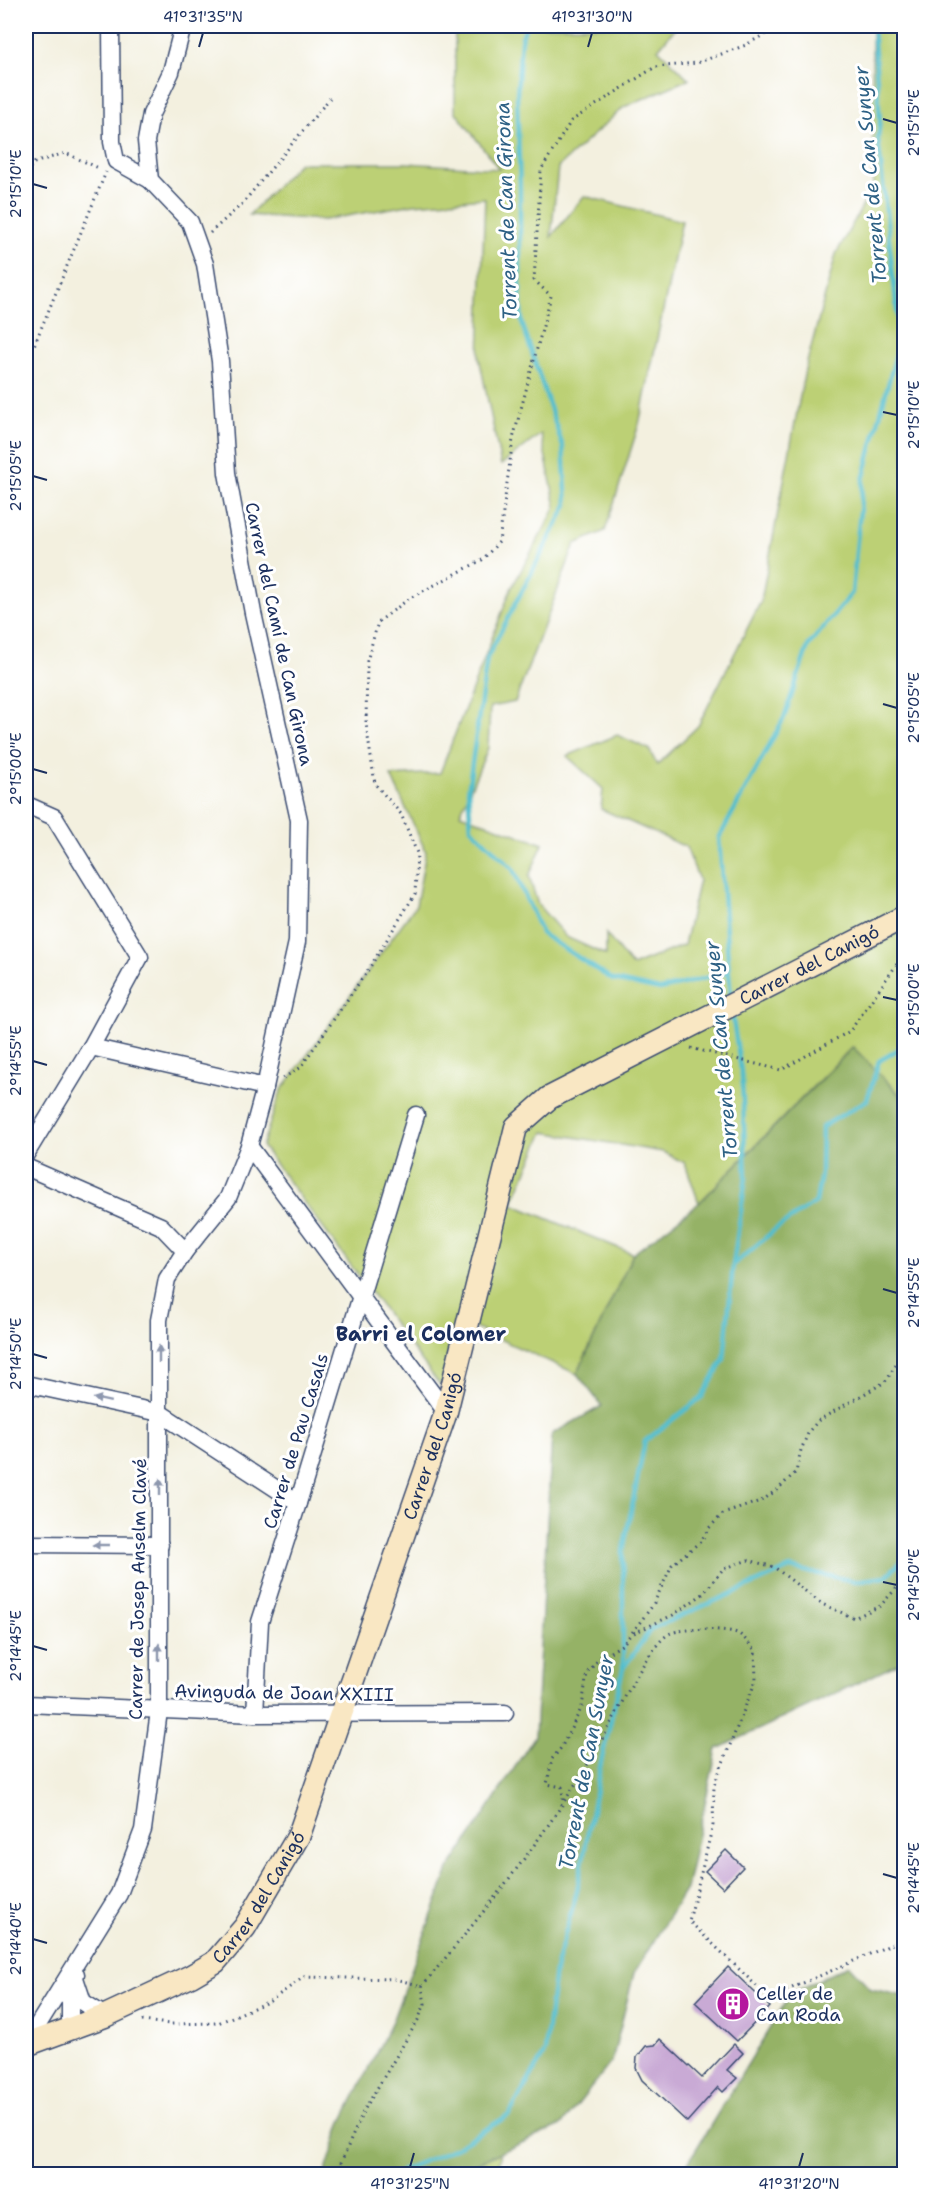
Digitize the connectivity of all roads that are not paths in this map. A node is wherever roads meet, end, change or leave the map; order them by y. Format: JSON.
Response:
{"nodes":[{"id":1,"x":111,"y":26,"type":"edge"},
{"id":2,"x":183,"y":26,"type":"edge"},
{"id":3,"x":150,"y":180,"type":"junction"},
{"id":4,"x":26,"y":806,"type":"edge"},
{"id":5,"x":904,"y":917,"type":"edge"},
{"id":6,"x":90,"y":1047,"type":"junction"},
{"id":7,"x":265,"y":1087,"type":"junction"},
{"id":8,"x":416,"y":1115,"type":"dead end"},
{"id":9,"x":249,"y":1146,"type":"junction"},
{"id":10,"x":26,"y":1154,"type":"edge"},
{"id":11,"x":26,"y":1167,"type":"edge"},
{"id":12,"x":185,"y":1251,"type":"junction"},
{"id":13,"x":361,"y":1296,"type":"junction"},
{"id":14,"x":26,"y":1384,"type":"edge"},
{"id":15,"x":446,"y":1412,"type":"junction"},
{"id":16,"x":160,"y":1413,"type":"junction"},
{"id":17,"x":298,"y":1503,"type":"junction"},
{"id":18,"x":26,"y":1544,"type":"edge"},
{"id":19,"x":160,"y":1545,"type":"junction"},
{"id":20,"x":26,"y":1704,"type":"edge"},
{"id":21,"x":159,"y":1711,"type":"junction"},
{"id":22,"x":505,"y":1713,"type":"dead end"},
{"id":23,"x":255,"y":1714,"type":"junction"},
{"id":24,"x":341,"y":1714,"type":"junction"},
{"id":25,"x":83,"y":1953,"type":"junction"},
{"id":26,"x":75,"y":1978,"type":"junction"},
{"id":27,"x":55,"y":1998,"type":"junction"},
{"id":28,"x":105,"y":2016,"type":"junction"},
{"id":29,"x":66,"y":2030,"type":"junction"},
{"id":30,"x":26,"y":2045,"type":"edge"}],
"edges":[{"from":1,"to":3,"type":"street","name":"Carrer del Camí de Can Girona"},
{"from":2,"to":3,"type":"street"},
{"from":3,"to":7,"type":"street","name":"Carrer del Camí de Can Girona"},
{"from":4,"to":6,"type":"street"},
{"from":5,"to":15,"type":"street","name":"Carrer del Canigó"},
{"from":6,"to":7,"type":"street"},
{"from":6,"to":10,"type":"street"},
{"from":7,"to":9,"type":"street","name":"Carrer del Camí de Can Girona"},
{"from":8,"to":13,"type":"street","name":"Carrer de Pau Casals"},
{"from":9,"to":12,"type":"street","name":"Carrer del Camí de Can Girona"},
{"from":9,"to":13,"type":"street"},
{"from":11,"to":12,"type":"street"},
{"from":16,"to":12,"type":"street","name":"Carrer de Josep Anselm Clavé","one_way":true},
{"from":13,"to":15,"type":"street"},
{"from":13,"to":17,"type":"street","name":"Carrer de Pau Casals"},
{"from":16,"to":14,"type":"street","one_way":true},
{"from":15,"to":24,"type":"street","name":"Carrer del Canigó"},
{"from":16,"to":17,"type":"street"},
{"from":19,"to":16,"type":"street","name":"Carrer de Josep Anselm Clavé","one_way":true},
{"from":17,"to":23,"type":"street","name":"Carrer de Pau Casals"},
{"from":19,"to":18,"type":"street","one_way":true},
{"from":21,"to":19,"type":"street","name":"Carrer de Josep Anselm Clavé","one_way":true},
{"from":20,"to":21,"type":"street","name":"Avinguda de Joan XXIII"},
{"from":21,"to":23,"type":"street","name":"Avinguda de Joan XXIII"},
{"from":21,"to":25,"type":"street","name":"Carrer de Josep Anselm Clavé"},
{"from":22,"to":24,"type":"street","name":"Avinguda de Joan XXIII"},
{"from":23,"to":24,"type":"street","name":"Avinguda de Joan XXIII"},
{"from":24,"to":28,"type":"street","name":"Carrer del Canigó"},
{"from":25,"to":26,"type":"street","name":"Carrer de Josep Anselm Clavé"},
{"from":25,"to":27,"type":"street","name":"Carrer de Josep Anselm Clavé"},
{"from":26,"to":28,"type":"street"},
{"from":26,"to":29,"type":"street","name":"Carrer de Josep Anselm Clavé"},
{"from":27,"to":29,"type":"street"},
{"from":27,"to":30,"type":"street","name":"Carrer de Josep Anselm Clavé"},
{"from":28,"to":29,"type":"street","name":"Carrer del Canigó"},
{"from":29,"to":30,"type":"street","name":"Carrer del Canigó"}]}
